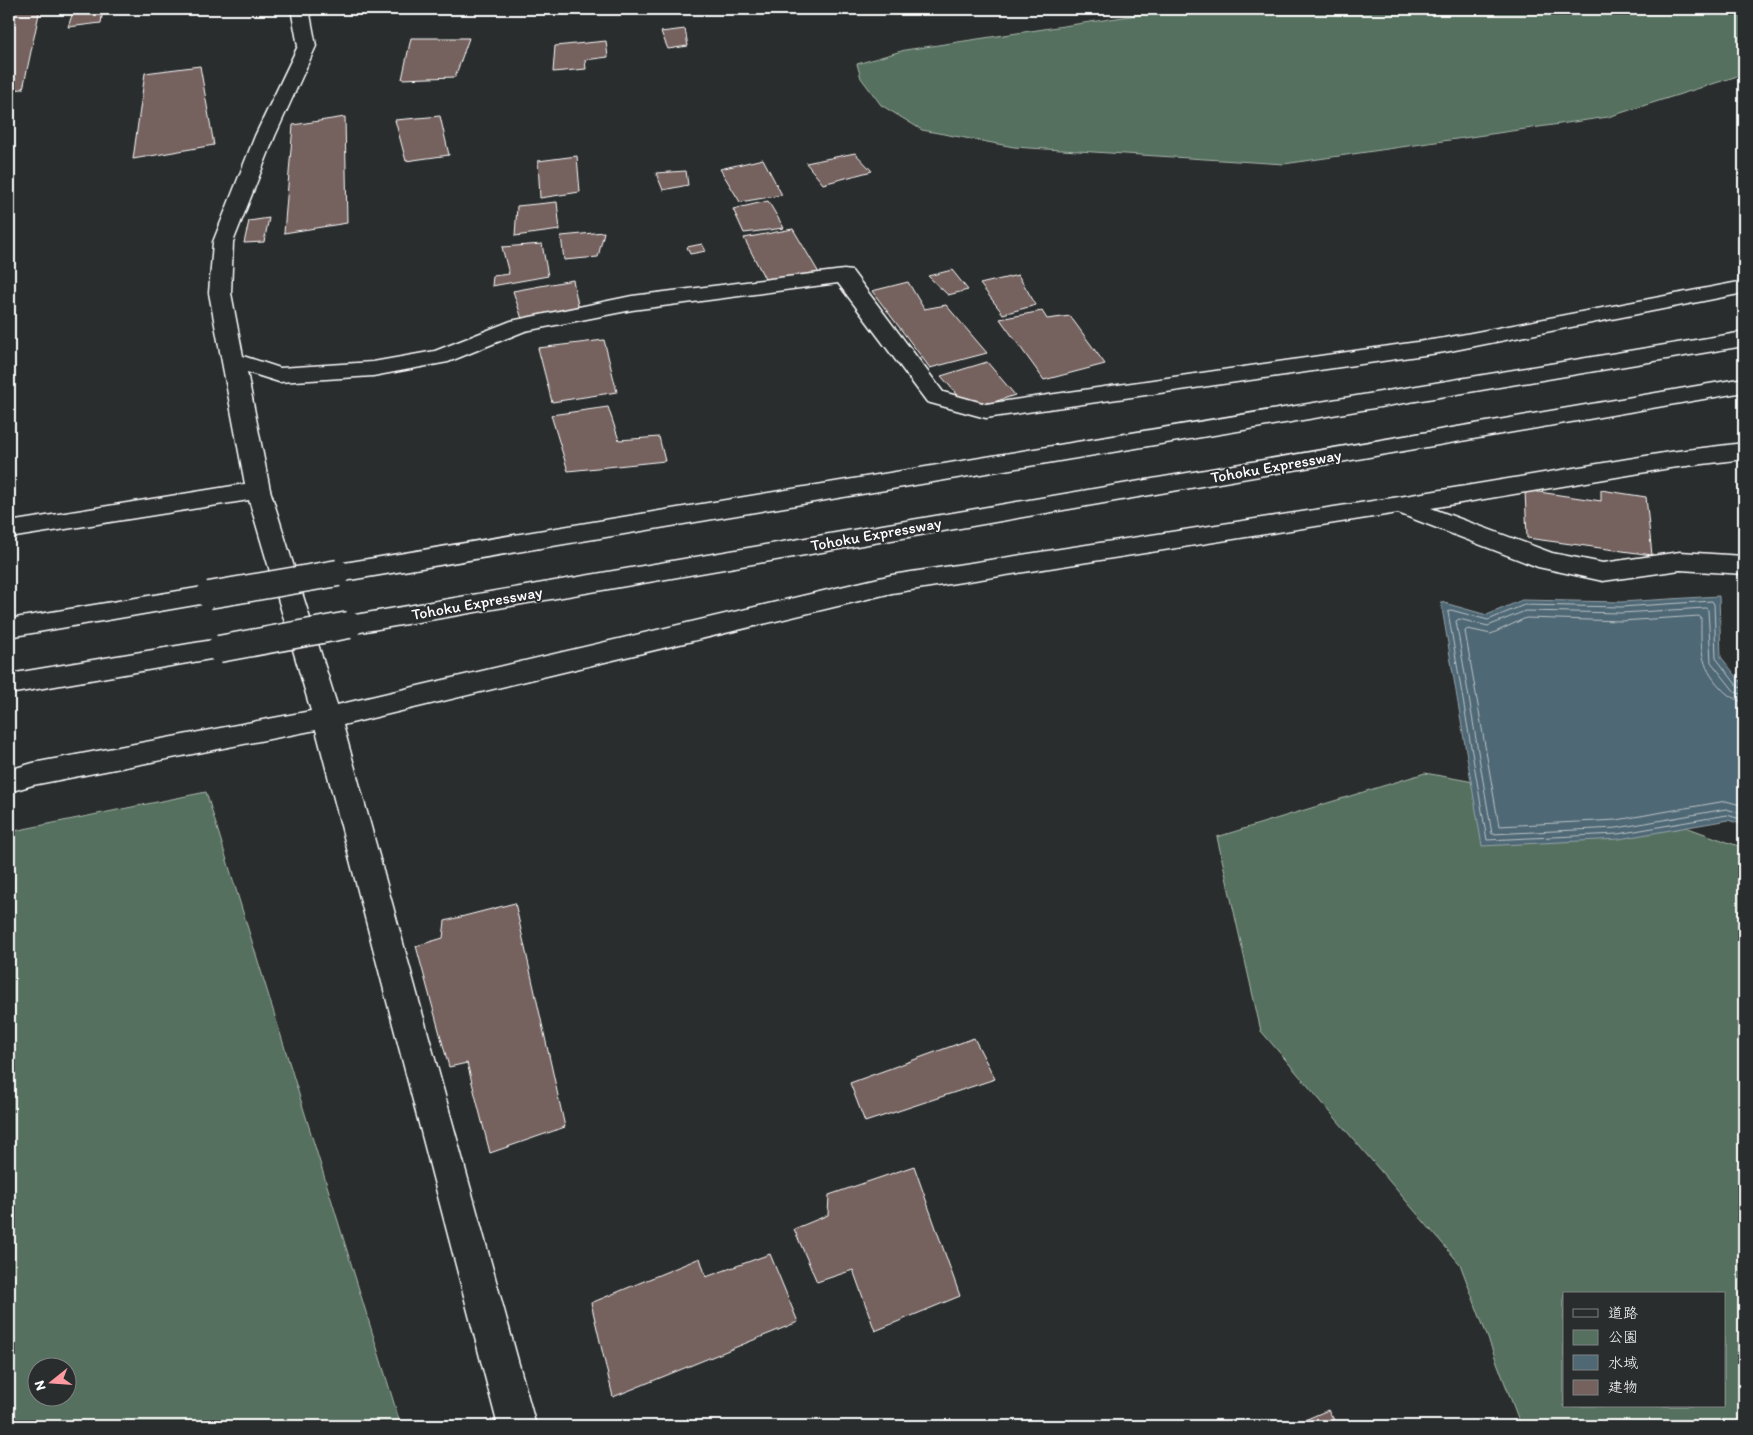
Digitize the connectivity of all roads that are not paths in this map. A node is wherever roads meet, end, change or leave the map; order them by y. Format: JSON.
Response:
{"nodes":[{"id":1,"x":300,"y":9,"type":"edge"},
{"id":2,"x":1744,"y":287,"type":"edge"},
{"id":3,"x":1744,"y":339,"type":"edge"},
{"id":4,"x":232,"y":360,"type":"junction"},
{"id":5,"x":1744,"y":385,"type":"edge"},
{"id":6,"x":1744,"y":451,"type":"edge"},
{"id":7,"x":258,"y":490,"type":"junction"},
{"id":8,"x":1400,"y":505,"type":"junction"},
{"id":9,"x":9,"y":530,"type":"edge"},
{"id":10,"x":1744,"y":565,"type":"edge"},
{"id":11,"x":9,"y":628,"type":"edge"},
{"id":12,"x":9,"y":684,"type":"edge"},
{"id":13,"x":327,"y":718,"type":"junction"},
{"id":14,"x":9,"y":781,"type":"edge"},
{"id":15,"x":517,"y":1426,"type":"edge"}],
"edges":[{"from":1,"to":4,"type":"main road"},
{"from":2,"to":4,"type":"main road"},
{"from":3,"to":11,"type":"main road","bridge":true},
{"from":4,"to":7,"type":"main road"},
{"from":5,"to":12,"type":"main road","name":"Tohoku Expressway","bridge":true},
{"from":6,"to":8,"type":"main road"},
{"from":7,"to":9,"type":"main road"},
{"from":7,"to":13,"type":"main road"},
{"from":8,"to":10,"type":"main road"},
{"from":8,"to":13,"type":"main road"},
{"from":13,"to":14,"type":"main road"},
{"from":13,"to":15,"type":"main road"}]}
